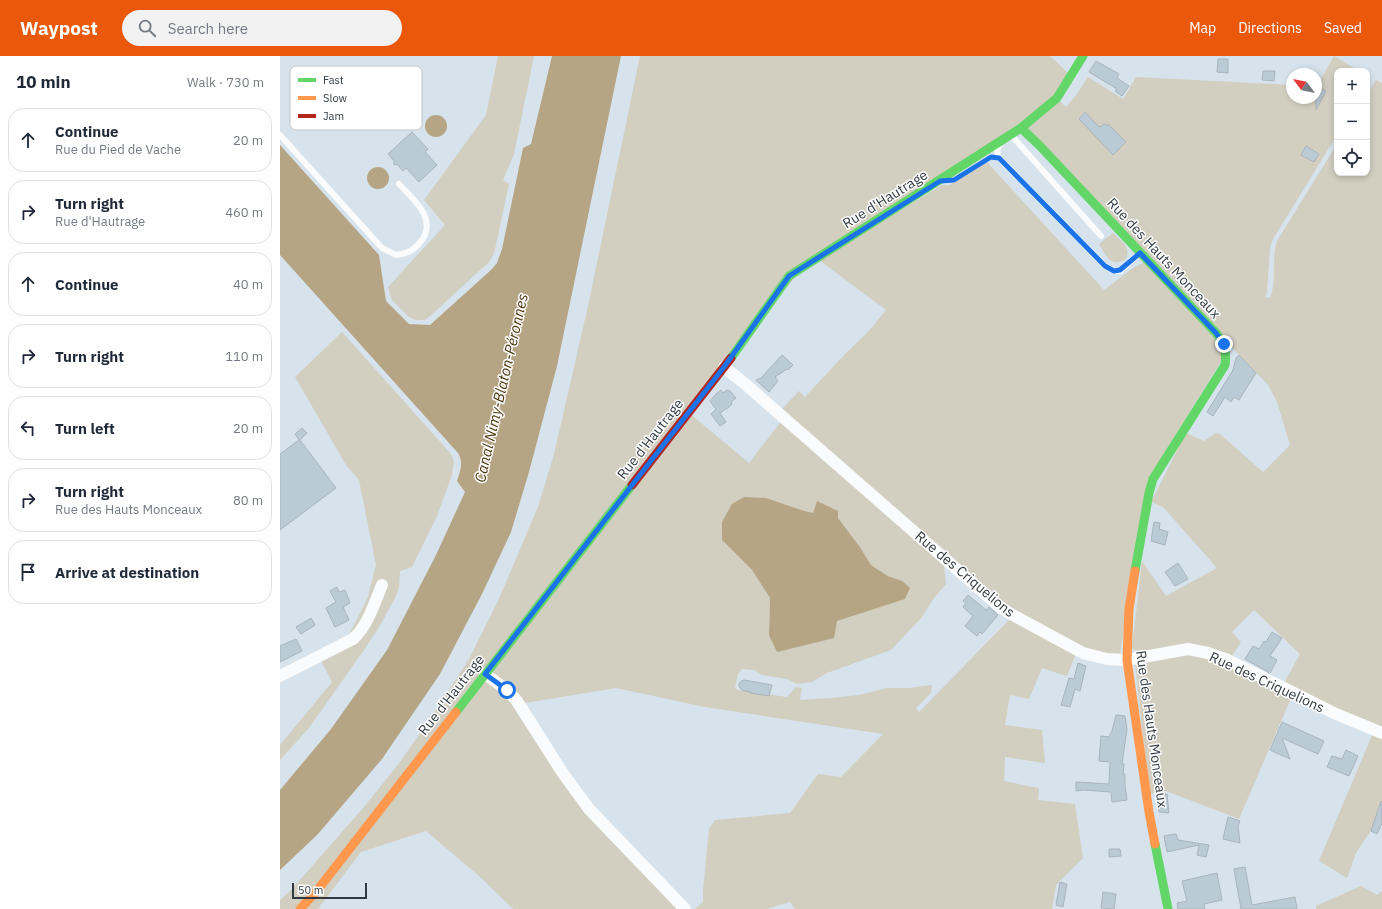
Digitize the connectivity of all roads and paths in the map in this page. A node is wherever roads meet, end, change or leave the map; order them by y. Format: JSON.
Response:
{"nodes":[{"id":1,"x":1083,"y":56,"type":"edge"},
{"id":2,"x":1021,"y":128,"type":"junction"},
{"id":3,"x":280,"y":135,"type":"edge"},
{"id":4,"x":1010,"y":136,"type":"junction"},
{"id":5,"x":1000,"y":142,"type":"junction"},
{"id":6,"x":991,"y":157,"type":"dead end"},
{"id":7,"x":999,"y":158,"type":"junction"},
{"id":8,"x":954,"y":180,"type":"dead end"},
{"id":9,"x":940,"y":181,"type":"junction"},
{"id":10,"x":399,"y":184,"type":"dead end"},
{"id":11,"x":1101,"y":236,"type":"dead end"},
{"id":12,"x":1140,"y":253,"type":"junction"},
{"id":13,"x":724,"y":367,"type":"junction"},
{"id":14,"x":382,"y":585,"type":"dead end"},
{"id":15,"x":1127,"y":660,"type":"junction"},
{"id":16,"x":485,"y":674,"type":"junction"},
{"id":17,"x":280,"y":676,"type":"edge"},
{"id":18,"x":1382,"y":733,"type":"edge"},
{"id":19,"x":300,"y":909,"type":"edge"},
{"id":20,"x":685,"y":909,"type":"edge"},
{"id":21,"x":1168,"y":909,"type":"edge"}],
"edges":[{"from":1,"to":2,"type":"street","name":"Rue d'Hautrage"},
{"from":2,"to":4,"type":"street","name":"Rue d'Hautrage"},
{"from":2,"to":12,"type":"street","name":"Rue des Hauts Monceaux"},
{"from":3,"to":10,"type":"lane"},
{"from":4,"to":5,"type":"street","name":"Rue d'Hautrage"},
{"from":4,"to":11,"type":"lane"},
{"from":5,"to":7,"type":"lane"},
{"from":5,"to":9,"type":"street","name":"Rue d'Hautrage"},
{"from":6,"to":7,"type":"lane"},
{"from":7,"to":12,"type":"lane"},
{"from":8,"to":9,"type":"lane"},
{"from":9,"to":13,"type":"street","name":"Rue d'Hautrage"},
{"from":12,"to":15,"type":"street","name":"Rue des Hauts Monceaux"},
{"from":13,"to":15,"type":"street","name":"Rue des Criquelions"},
{"from":13,"to":16,"type":"street","name":"Rue d'Hautrage"},
{"from":14,"to":17,"type":"street"},
{"from":15,"to":18,"type":"street","name":"Rue des Criquelions"},
{"from":15,"to":21,"type":"street","name":"Rue des Hauts Monceaux"},
{"from":16,"to":19,"type":"street","name":"Rue d'Hautrage"},
{"from":16,"to":20,"type":"street"}]}
